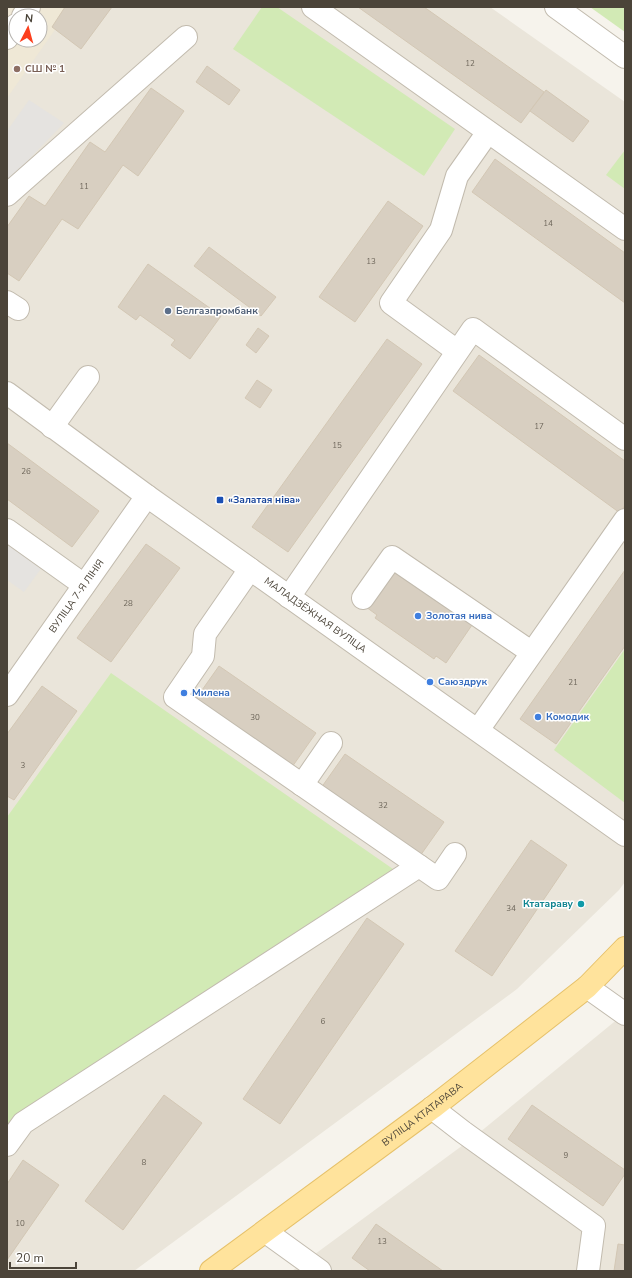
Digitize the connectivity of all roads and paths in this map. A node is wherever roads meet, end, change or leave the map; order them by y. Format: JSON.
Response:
{"nodes":[{"id":1,"x":313,"y":7,"type":"edge"},
{"id":2,"x":556,"y":7,"type":"edge"},
{"id":3,"x":186,"y":37,"type":"dead end"},
{"id":4,"x":625,"y":57,"type":"edge"},
{"id":5,"x":488,"y":132,"type":"junction"},
{"id":6,"x":7,"y":195,"type":"edge"},
{"id":7,"x":625,"y":230,"type":"edge"},
{"id":8,"x":457,"y":352,"type":"junction"},
{"id":9,"x":88,"y":377,"type":"dead end"},
{"id":10,"x":7,"y":393,"type":"edge"},
{"id":11,"x":52,"y":427,"type":"junction"},
{"id":12,"x":625,"y":439,"type":"edge"},
{"id":13,"x":147,"y":496,"type":"junction"},
{"id":14,"x":625,"y":520,"type":"edge"},
{"id":15,"x":7,"y":530,"type":"edge"},
{"id":16,"x":250,"y":569,"type":"junction"},
{"id":17,"x":84,"y":585,"type":"junction"},
{"id":18,"x":289,"y":597,"type":"junction"},
{"id":19,"x":363,"y":598,"type":"dead end"},
{"id":20,"x":531,"y":652,"type":"junction"},
{"id":21,"x":7,"y":695,"type":"edge"},
{"id":22,"x":478,"y":730,"type":"junction"},
{"id":23,"x":331,"y":743,"type":"dead end"},
{"id":24,"x":302,"y":785,"type":"junction"},
{"id":25,"x":625,"y":835,"type":"edge"},
{"id":26,"x":455,"y":854,"type":"dead end"},
{"id":27,"x":419,"y":866,"type":"junction"},
{"id":28,"x":625,"y":948,"type":"edge"},
{"id":29,"x":587,"y":987,"type":"junction"},
{"id":30,"x":625,"y":1014,"type":"edge"},
{"id":31,"x":432,"y":1108,"type":"junction"},
{"id":32,"x":7,"y":1145,"type":"edge"},
{"id":33,"x":266,"y":1232,"type":"junction"},
{"id":34,"x":211,"y":1271,"type":"edge"},
{"id":35,"x":320,"y":1271,"type":"edge"},
{"id":36,"x":588,"y":1271,"type":"edge"}],
"edges":[{"from":1,"to":5,"type":"street"},
{"from":2,"to":4,"type":"street"},
{"from":3,"to":6,"type":"street"},
{"from":5,"to":7,"type":"street"},
{"from":5,"to":8,"type":"street"},
{"from":8,"to":12,"type":"street"},
{"from":8,"to":18,"type":"street"},
{"from":9,"to":11,"type":"street"},
{"from":10,"to":11,"type":"street","name":"МАЛАДЗЁЖНАЯ ВУЛІЦА"},
{"from":11,"to":13,"type":"street","name":"МАЛАДЗЁЖНАЯ ВУЛІЦА"},
{"from":13,"to":16,"type":"street","name":"МАЛАДЗЁЖНАЯ ВУЛІЦА"},
{"from":13,"to":17,"type":"street","name":"ВУЛІЦА 7-Я ЛІНІЯ"},
{"from":14,"to":20,"type":"street"},
{"from":15,"to":17,"type":"street"},
{"from":16,"to":18,"type":"street","name":"МАЛАДЗЁЖНАЯ ВУЛІЦА"},
{"from":16,"to":24,"type":"street"},
{"from":17,"to":21,"type":"street","name":"ВУЛІЦА 7-Я ЛІНІЯ"},
{"from":18,"to":22,"type":"street","name":"МАЛАДЗЁЖНАЯ ВУЛІЦА"},
{"from":19,"to":20,"type":"street"},
{"from":20,"to":22,"type":"street"},
{"from":22,"to":25,"type":"street","name":"МАЛАДЗЁЖНАЯ ВУЛІЦА"},
{"from":23,"to":24,"type":"street"},
{"from":24,"to":27,"type":"street"},
{"from":26,"to":27,"type":"street"},
{"from":27,"to":32,"type":"street"},
{"from":28,"to":29,"type":"main road","name":"ВУЛІЦА КТАТАРАВА"},
{"from":29,"to":30,"type":"street"},
{"from":29,"to":31,"type":"main road","name":"ВУЛІЦА КТАТАРАВА"},
{"from":31,"to":33,"type":"main road","name":"ВУЛІЦА КТАТАРАВА"},
{"from":31,"to":36,"type":"street"},
{"from":33,"to":34,"type":"main road","name":"ВУЛІЦА КТАТАРАВА"},
{"from":33,"to":35,"type":"street"}]}
